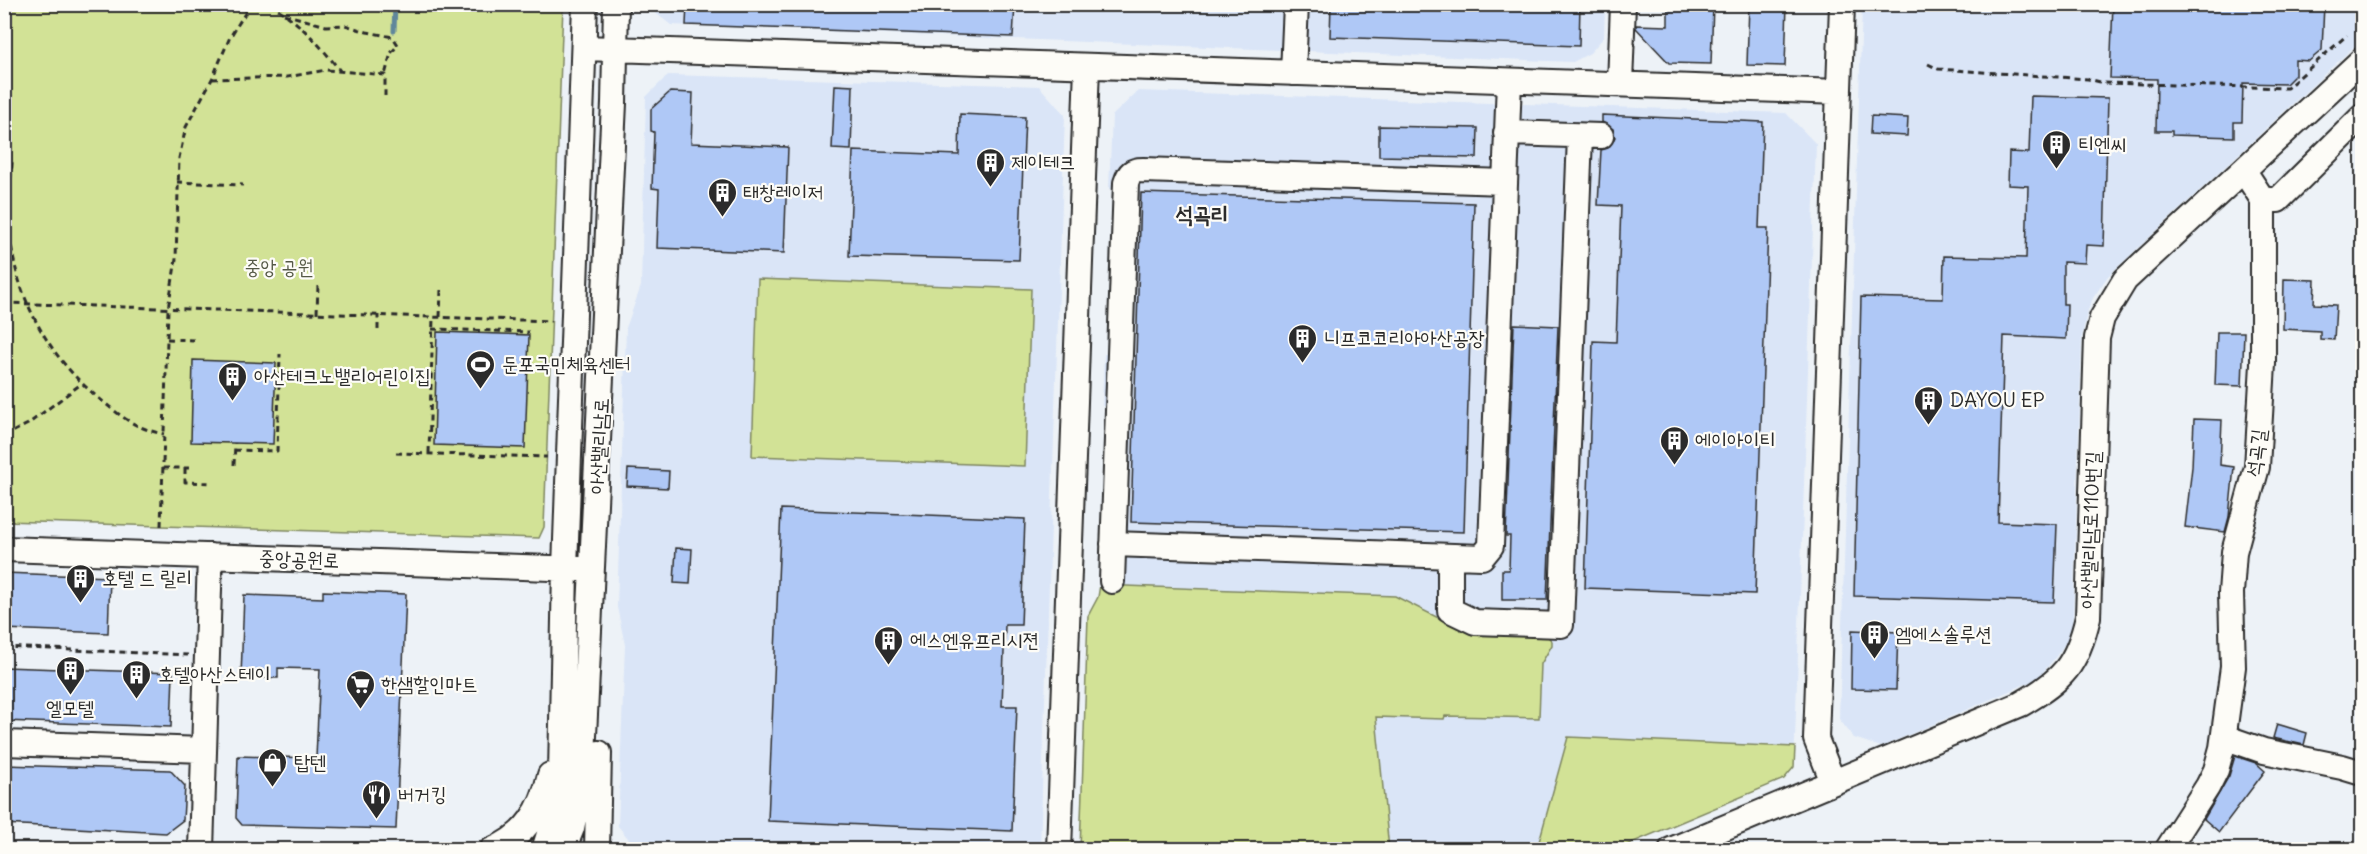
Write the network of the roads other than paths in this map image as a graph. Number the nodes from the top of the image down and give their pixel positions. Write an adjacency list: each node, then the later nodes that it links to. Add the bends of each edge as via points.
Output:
1 (585, 4): 6 (street, 아산밸리남로)
2 (616, 4): 7 (street, 아산밸리남로)
3 (1296, 4): 10 (street)
4 (1623, 4): 12 (street)
5 (1842, 4): 13 (street)
6 (584, 48): 7 (street); 23 (street, 아산밸리남로)
7 (615, 49): 9 (street); 24 (street, 아산밸리남로)
8 (2362, 60): 16 (street, 아산밸리남로110번길)
9 (1087, 66): 10 (street); 38 (street)
10 (1293, 73): 11 (street)
11 (1509, 81): 12 (street); 15 (street)
12 (1620, 84): 13 (street)
13 (1839, 92): 32 (street, via 1816,739)
14 (2362, 117): 18 (street, via 2278,200)
15 (1506, 133): 17 (street); 22 (street, via 1590,136 1562,625 1475,622 1450,610)
16 (2244, 171): 18 (street); 32 (street, 아산밸리남로110번길, via 2125,280 2102,318 2097,338 2088,617 2082,643 2065,674 2021,704)
17 (1505, 182): 19 (street, via 1143,170 1129,174); 22 (street, via 1491,546 1482,557)
18 (2263, 200): 28 (street, 석곡길, via 2260,440 2255,477 2234,552 2233,668)
19 (1113, 544): 22 (street); 25 (street)
20 (4, 549): 21 (street, 중앙공원로)
21 (210, 556): 23 (street, 중앙공원로); 30 (street)
22 (1450, 556)
23 (565, 568): 24 (street, 중앙공원로); 27 (street, 아산밸리남로)
24 (593, 569): 26 (street, 아산밸리남로)
25 (1112, 581)
26 (588, 671): 36 (street, 아산밸리남로, via 582,778 572,828); 37 (street, via 598,703)
27 (562, 714): 34 (street, via 539,810 518,834); 35 (street, 아산밸리남로, via 557,808)
28 (2224, 737): 31 (street, via 2264,751); 40 (street, 석곡길, via 2212,778)
29 (4, 743): 30 (street)
30 (204, 750): 33 (street)
31 (2362, 773)
32 (1833, 782): 39 (street, 아산밸리남로110번길)
33 (201, 849)
34 (492, 849)
35 (544, 849)
36 (563, 849)
37 (597, 849)
38 (1059, 849)
39 (1671, 849)
40 (2167, 849)

